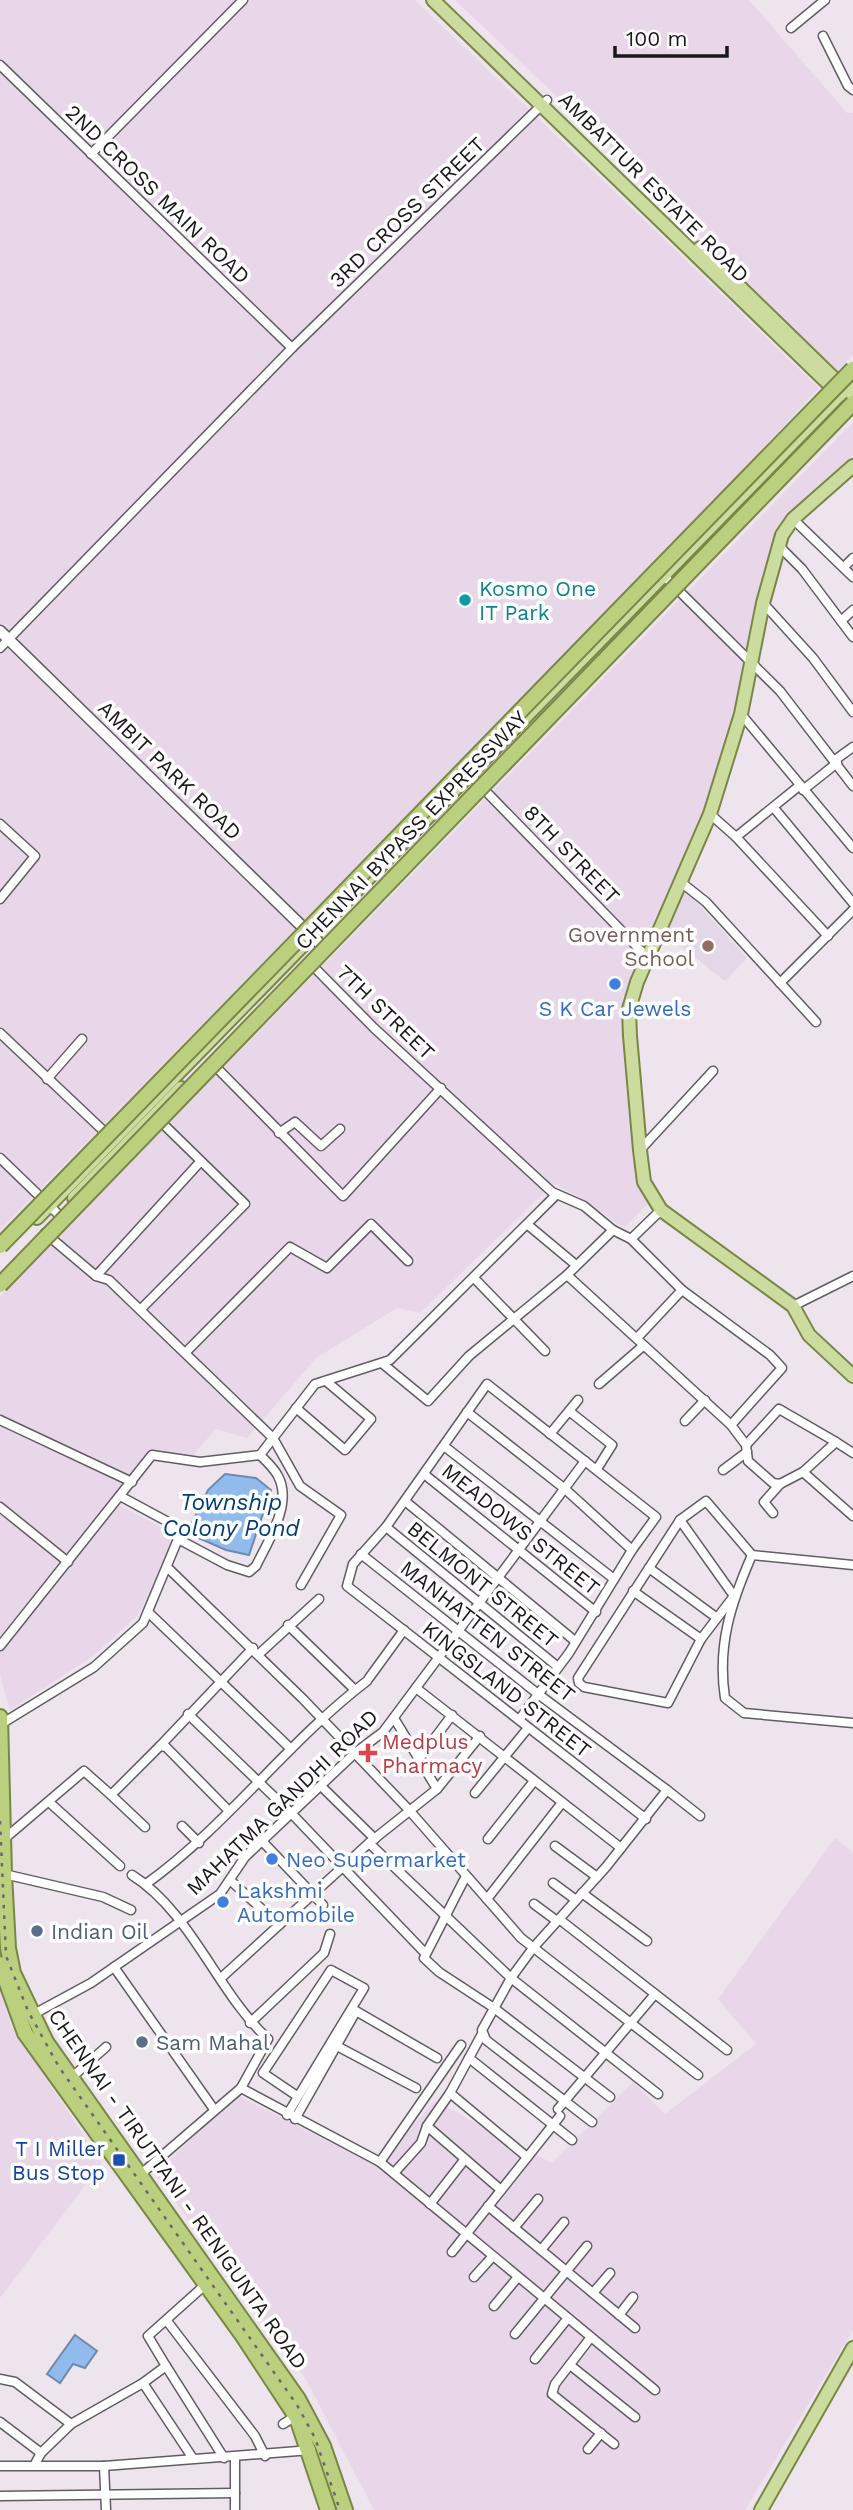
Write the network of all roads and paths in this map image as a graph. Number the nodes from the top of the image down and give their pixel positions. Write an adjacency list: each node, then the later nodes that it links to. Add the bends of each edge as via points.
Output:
1 (243, 0): 10 (street)
2 (433, 0): 9 (main road, AMBATTUR ESTATE ROAD)
3 (443, 0): 9 (main road, AMBATTUR ESTATE ROAD)
4 (825, 0): 5 (street)
5 (791, 28)
6 (823, 36): 8 (street)
7 (0, 65): 10 (street, 2ND CROSS MAIN ROAD)
8 (853, 90)
9 (545, 102): 11 (street, 3RD CROSS STREET); 13 (main road, AMBATTUR ESTATE ROAD)
10 (91, 154): 11 (street, 2ND CROSS MAIN ROAD)
11 (292, 348): 26 (street, 3RD CROSS STREET)
12 (853, 369): 73 (highway, CHENNAI BYPASS EXPRESSWAY, bridge)
13 (849, 397): 20 (main road); 82 (highway, CHENNAI BYPASS EXPRESSWAY, bridge)
14 (853, 466): 15 (main road)
15 (793, 519): 16 (main road); 18 (street)
16 (778, 545): 21 (main road); 23 (street)
17 (853, 558): 18 (street)
18 (844, 567): 19 (street)
19 (853, 577)
20 (669, 581): 28 (street); 33 (main road)
21 (763, 603): 28 (main road); 29 (street, via 813,658)
22 (853, 610): 23 (street)
23 (841, 621): 25 (street)
24 (0, 631): 26 (street, AMBIT PARK ROAD)
25 (853, 637)
26 (8, 639): 27 (street, 3RD CROSS STREET); 46 (street, AMBIT PARK ROAD)
27 (0, 648)
28 (754, 663): 30 (main road); 32 (street)
29 (853, 712)
30 (741, 714): 35 (street); 37 (main road)
31 (853, 747): 32 (street)
32 (836, 761): 34 (street); 35 (street)
33 (474, 778): 46 (main road); 47 (street, 8TH STREET)
34 (853, 786)
35 (801, 788): 36 (street); 40 (street)
36 (774, 808): 39 (street); 43 (street)
37 (710, 814): 39 (street); 41 (main road)
38 (0, 824): 42 (street, via 35,856)
39 (736, 837): 45 (street)
40 (853, 848)
41 (682, 883): 47 (main road); 49 (street)
42 (0, 899)
43 (853, 903)
44 (853, 910): 45 (street)
45 (828, 936): 49 (street)
46 (317, 940): 48 (main road); 60 (main road)
47 (648, 958): 61 (main road, via 629,1009)
48 (307, 960): 53 (main road); 56 (street, 7TH STREET)
49 (780, 983): 50 (street)
50 (816, 1022)
51 (0, 1033): 55 (street)
52 (82, 1039): 55 (street)
53 (209, 1061): 57 (main road); 59 (street)
54 (713, 1070): 61 (street)
55 (47, 1079): 60 (street)
56 (441, 1088): 59 (street, via 343,1196); 64 (street, 7TH STREET)
57 (154, 1115): 63 (street); 67 (main road)
58 (341, 1129): 59 (street, via 321,1146 295,1122)
59 (279, 1133)
60 (113, 1141): 65 (main road)
61 (640, 1150): 66 (main road, via 644,1182)
62 (0, 1158): 65 (street)
63 (200, 1162): 78 (street); 85 (street, via 245,1204)
64 (556, 1195): 68 (street); 70 (street, 7TH STREET, via 584,1206)
65 (49, 1206): 67 (street); 73 (main road)
66 (661, 1210): 72 (street); 84 (main road)
67 (60, 1214): 71 (main road)
68 (528, 1225): 76 (street); 81 (street)
69 (0, 1227): 73 (street)
70 (613, 1230): 72 (street, 7TH STREET); 76 (street)
71 (43, 1231): 78 (street); 80 (main road)
72 (631, 1239): 83 (street, 7TH STREET)
73 (7, 1243): 74 (main road)
74 (0, 1255)
75 (408, 1261): 90 (street, via 371,1224 327,1268 290,1247)
76 (576, 1265): 77 (street)
77 (567, 1275): 86 (street); 87 (street)
78 (96, 1276): 85 (street, via 109,1280)
79 (853, 1276): 84 (street)
80 (0, 1278)
81 (474, 1278): 86 (street); 91 (street)
82 (0, 1285)
83 (682, 1290): 87 (street); 102 (street, 7TH STREET, via 782,1368)
84 (793, 1306): 92 (main road, via 809,1335)
85 (141, 1309): 90 (street)
86 (513, 1317): 89 (street); 91 (street, via 428,1401)
87 (637, 1338): 88 (street)
88 (643, 1346): 94 (street); 96 (street)
89 (545, 1351)
90 (186, 1352): 104 (street)
91 (383, 1364): 93 (street)
92 (853, 1376)
93 (326, 1381): 97 (street, via 315,1384); 97 (street, via 371,1419 345,1450)
94 (599, 1384)
95 (578, 1400): 98 (street)
96 (705, 1400): 101 (street); 102 (street)
97 (296, 1408): 104 (street)
98 (569, 1411): 103 (street); 111 (street, via 612,1445)
99 (467, 1412): 103 (street, via 487,1384); 106 (street); 117 (street)
100 (0, 1420): 115 (street)
101 (685, 1421)
102 (731, 1425): 107 (street)
103 (550, 1434): 110 (street)
104 (273, 1438): 109 (street); 137 (street, via 300,1486 341,1515)
105 (836, 1442): 107 (street, via 779,1409); 108 (street); 113 (street)
106 (444, 1446): 114 (street); 124 (street)
107 (746, 1449): 112 (street); 116 (street, via 748,1461)
108 (853, 1453)
109 (260, 1455): 115 (street, via 200,1462 152,1455); 126 (street, via 278,1474 282,1506 256,1566 249,1572 227,1565)
110 (585, 1461): 111 (street); 117 (street, MAHATMA GANDHI ROAD)
111 (597, 1469): 127 (street, via 656,1517)
112 (723, 1470)
113 (803, 1472): 116 (street); 122 (street)
114 (424, 1474): 119 (street); 128 (street, MEADOWS STREET)
115 (132, 1482): 118 (street)
116 (780, 1484): 121 (street, via 764,1504)
117 (565, 1489): 124 (street, MAHATMA GANDHI ROAD); 127 (street)
118 (120, 1496): 126 (street, via 170,1523); 131 (street)
119 (405, 1501): 125 (street); 135 (street)
120 (0, 1507): 131 (street)
121 (773, 1513)
122 (853, 1516)
123 (680, 1520): 130 (street, via 706,1501); 134 (street); 139 (street)
124 (542, 1521): 128 (street, MAHATMA GANDHI ROAD); 136 (street)
125 (386, 1527): 129 (street); 141 (street, BELMONT STREET)
126 (178, 1539): 133 (street)
127 (632, 1550): 136 (street)
128 (519, 1552): 135 (street, MAHATMA GANDHI ROAD); 143 (street, MEADOWS STREET)
129 (361, 1554): 146 (street, KINGSLAND STREET, via 347,1586); 147 (street, MANHATTEN STREET)
130 (752, 1555): 132 (street); 139 (street)
131 (68, 1562): 150 (street)
132 (853, 1565)
133 (168, 1568): 142 (street); 151 (street)
134 (649, 1568): 138 (street); 144 (street)
135 (497, 1578): 141 (street, MAHATMA GANDHI ROAD); 149 (street)
136 (614, 1579): 143 (street)
137 (301, 1585)
138 (634, 1591): 148 (street); 148 (street, via 579,1678 584,1687 668,1703)
139 (734, 1596): 144 (street); 164 (street, via 724,1629 721,1672 725,1698 744,1713)
140 (319, 1599): 145 (street)
141 (480, 1603): 147 (street, MAHATMA GANDHI ROAD); 153 (street, BELMONT STREET)
142 (148, 1612): 154 (street); 162 (street, via 143,1623 94,1667)
143 (596, 1612): 149 (street)
144 (717, 1618): 148 (street)
145 (288, 1625): 151 (street); 156 (street)
146 (404, 1630): 152 (street, KINGSLAND STREET); 156 (street, via 368,1680)
147 (459, 1631): 152 (street, MAHATMA GANDHI ROAD); 157 (street, MANHATTEN STREET)
148 (701, 1639)
149 (575, 1642): 153 (street)
150 (0, 1646)
151 (256, 1651): 154 (street); 161 (street)
152 (440, 1657): 155 (street, MAHATMA GANDHI ROAD); 163 (street, KINGSLAND STREET)
153 (558, 1667): 157 (street)
154 (218, 1683): 158 (street); 168 (street)
155 (416, 1688): 159 (street); 160 (street, MAHATMA GANDHI ROAD)
156 (355, 1690): 161 (street)
157 (538, 1694): 163 (street); 176 (street, MANHATTEN STREET)
158 (188, 1714): 167 (street); 172 (street)
159 (452, 1716): 166 (street); 171 (street)
160 (394, 1718): 169 (street, MAHATMA GANDHI ROAD); 171 (street)
161 (322, 1719): 168 (street); 169 (street)
162 (1, 1720): 189 (highway, CHENNAI - TIRUTTANI - RENIGUNTA ROAD)
163 (519, 1720): 165 (street, KINGSLAND STREET)
164 (853, 1723)
165 (528, 1728): 170 (street); 185 (street, KINGSLAND STREET)
166 (480, 1736): 170 (street); 175 (street)
167 (160, 1746): 178 (street); 182 (street)
168 (290, 1749): 172 (street)
169 (355, 1753): 174 (street, MAHATMA GANDHI ROAD); 181 (street)
170 (505, 1756): 173 (street); 177 (street)
171 (419, 1759): 175 (street)
172 (258, 1781): 182 (street); 183 (street)
173 (534, 1781): 180 (street); 188 (street)
174 (321, 1786): 183 (street, MAHATMA GANDHI ROAD); 191 (street)
175 (438, 1789): 181 (street)
176 (667, 1790): 184 (street, MANHATTEN STREET); 185 (street)
177 (475, 1793)
178 (111, 1795): 179 (street, via 84,1771); 187 (street)
179 (49, 1802): 189 (street); 195 (street)
180 (561, 1804): 194 (street); 206 (street)
181 (409, 1810): 191 (street); 199 (street)
182 (229, 1811): 192 (street)
183 (292, 1814): 190 (street, MAHATMA GANDHI ROAD); 196 (street)
184 (700, 1816)
185 (646, 1819): 194 (street)
186 (182, 1826): 192 (street)
187 (145, 1827)
188 (488, 1839)
189 (3, 1840): 197 (highway, CHENNAI - TIRUTTANI - RENIGUNTA ROAD)
190 (262, 1841): 201 (street, MAHATMA GANDHI ROAD); 204 (street)
191 (372, 1841): 196 (street); 210 (street)
192 (199, 1843): 203 (street)
193 (555, 1846): 200 (street)
194 (621, 1848): 200 (street)
195 (120, 1866)
196 (343, 1867): 204 (street); 217 (street)
197 (4, 1874): 209 (street, via 103,1897); 226 (highway, CHENNAI - TIRUTTANI - RENIGUNTA ROAD, via 9,1955)
198 (132, 1874): 203 (street)
199 (467, 1876): 206 (street); 210 (street)
200 (597, 1877): 205 (street)
201 (230, 1880): 212 (street, MAHATMA GANDHI ROAD, via 220,1894); 213 (street)
202 (553, 1883): 205 (street)
203 (146, 1884): 212 (street)
204 (314, 1894): 208 (street); 213 (street)
205 (579, 1897): 211 (street); 215 (street)
206 (487, 1899): 216 (street)
207 (534, 1903): 211 (street)
208 (323, 1905)
209 (131, 1910)
210 (447, 1918): 217 (street); 221 (street)
211 (558, 1920): 216 (street); 223 (street)
212 (180, 1923): 219 (street, MAHATMA GANDHI ROAD); 220 (street)
213 (279, 1926): 220 (street)
214 (330, 1934): 228 (street, via 324,1953)
215 (647, 1941)
216 (533, 1948): 221 (street); 227 (street)
217 (425, 1953): 224 (street, via 424,1958 439,1972)
218 (0, 1964): 273 (highway, CHENNAI - TIRUTTANI - RENIGUNTA ROAD, via 25,2033)
219 (114, 1967): 226 (street, MAHATMA GANDHI ROAD); 247 (street)
220 (221, 1978): 228 (street)
221 (511, 1978): 224 (street); 234 (street)
222 (373, 1983): 225 (street)
223 (655, 1994): 227 (street); 233 (street)
224 (494, 2008): 229 (street); 237 (street)
225 (356, 2011): 230 (street); 235 (street)
226 (32, 2015): 239 (highway, CHENNAI - TIRUTTANI - RENIGUNTA ROAD)
227 (630, 2022): 234 (street); 238 (street)
228 (250, 2023): 240 (street, via 268,2039)
229 (482, 2034): 236 (street); 246 (street)
230 (335, 2045): 241 (street); 248 (street)
231 (461, 2045): 255 (street)
232 (106, 2047): 239 (street)
233 (727, 2050)
234 (604, 2052): 237 (street); 243 (street)
235 (437, 2058)
236 (469, 2058): 242 (street); 250 (street)
237 (584, 2076): 245 (street); 246 (street)
238 (698, 2076)
239 (71, 2078): 257 (highway, CHENNAI - TIRUTTANI - RENIGUNTA ROAD)
240 (240, 2088): 247 (street); 248 (street)
241 (416, 2088)
242 (450, 2093): 251 (street); 253 (street)
243 (657, 2094)
244 (297, 2096): 244 (street, via 263,2073 331,1970 364,1988); 248 (street)
245 (610, 2097)
246 (564, 2101): 249 (street); 250 (street)
247 (213, 2108): 257 (street)
248 (291, 2117): 255 (street)
249 (592, 2122)
250 (553, 2125): 252 (street); 253 (street)
251 (428, 2126): 254 (street); 256 (street, via 421,2143)
252 (572, 2140)
253 (527, 2157): 258 (street)
254 (466, 2159): 258 (street); 260 (street)
255 (380, 2162): 256 (street)
256 (394, 2173): 260 (street)
257 (141, 2174): 298 (highway, CHENNAI - TIRUTTANI - RENIGUNTA ROAD, via 270,2356)
258 (501, 2190): 261 (street)
259 (538, 2199): 263 (street)
260 (430, 2204): 264 (street)
261 (488, 2206): 263 (street); 264 (street)
262 (564, 2222): 266 (street)
263 (514, 2228): 266 (street)
264 (467, 2234): 267 (street); 268 (street)
265 (587, 2246): 269 (street)
266 (541, 2250): 269 (street)
267 (452, 2252)
268 (493, 2256): 271 (street); 272 (street)
269 (566, 2271): 274 (street); 276 (street)
270 (610, 2273): 274 (street)
271 (474, 2277)
272 (518, 2277): 276 (street); 277 (street)
273 (205, 2285): 280 (street); 291 (highway, CHENNAI - TIRUTTANI - RENIGUNTA ROAD)
274 (593, 2293): 278 (street)
275 (633, 2297): 278 (street)
276 (543, 2298): 279 (street); 282 (street)
277 (494, 2306)
278 (619, 2315): 281 (street)
279 (568, 2318): 283 (street); 285 (street)
280 (167, 2321): 287 (street, via 148,2339); 301 (street, via 256,2436)
281 (635, 2328)
282 (515, 2334)
283 (591, 2337): 286 (street); 290 (street)
284 (853, 2348): 315 (main road)
285 (535, 2359)
286 (570, 2365): 292 (street); 296 (street, via 552,2394)
287 (166, 2366): 289 (street); 303 (street)
288 (0, 2379): 294 (street, via 15,2382)
289 (143, 2383): 294 (street); 302 (street)
290 (655, 2390)
291 (296, 2416): 295 (street); 298 (highway, CHENNAI - TIRUTTANI - RENIGUNTA ROAD)
292 (635, 2417)
293 (0, 2422): 300 (street)
294 (71, 2424): 300 (street)
295 (283, 2424)
296 (601, 2433): 297 (street); 299 (street)
297 (614, 2444)
298 (316, 2448): 301 (street); 313 (highway, CHENNAI - TIRUTTANI - RENIGUNTA ROAD); 314 (highway, CHENNAI - TIRUTTANI - RENIGUNTA ROAD)
299 (588, 2449)
300 (41, 2453): 305 (street)
301 (265, 2456): 304 (street)
302 (192, 2457): 303 (street); 307 (street)
303 (223, 2458): 304 (street)
304 (235, 2458): 309 (street)
305 (35, 2464): 306 (street); 307 (street)
306 (0, 2466)
307 (104, 2466): 308 (street)
308 (106, 2493): 309 (street); 310 (street); 311 (street)
309 (235, 2493): 312 (street)
310 (0, 2496)
311 (106, 2510)
312 (234, 2510)
313 (328, 2510)
314 (345, 2510)
315 (761, 2510)

